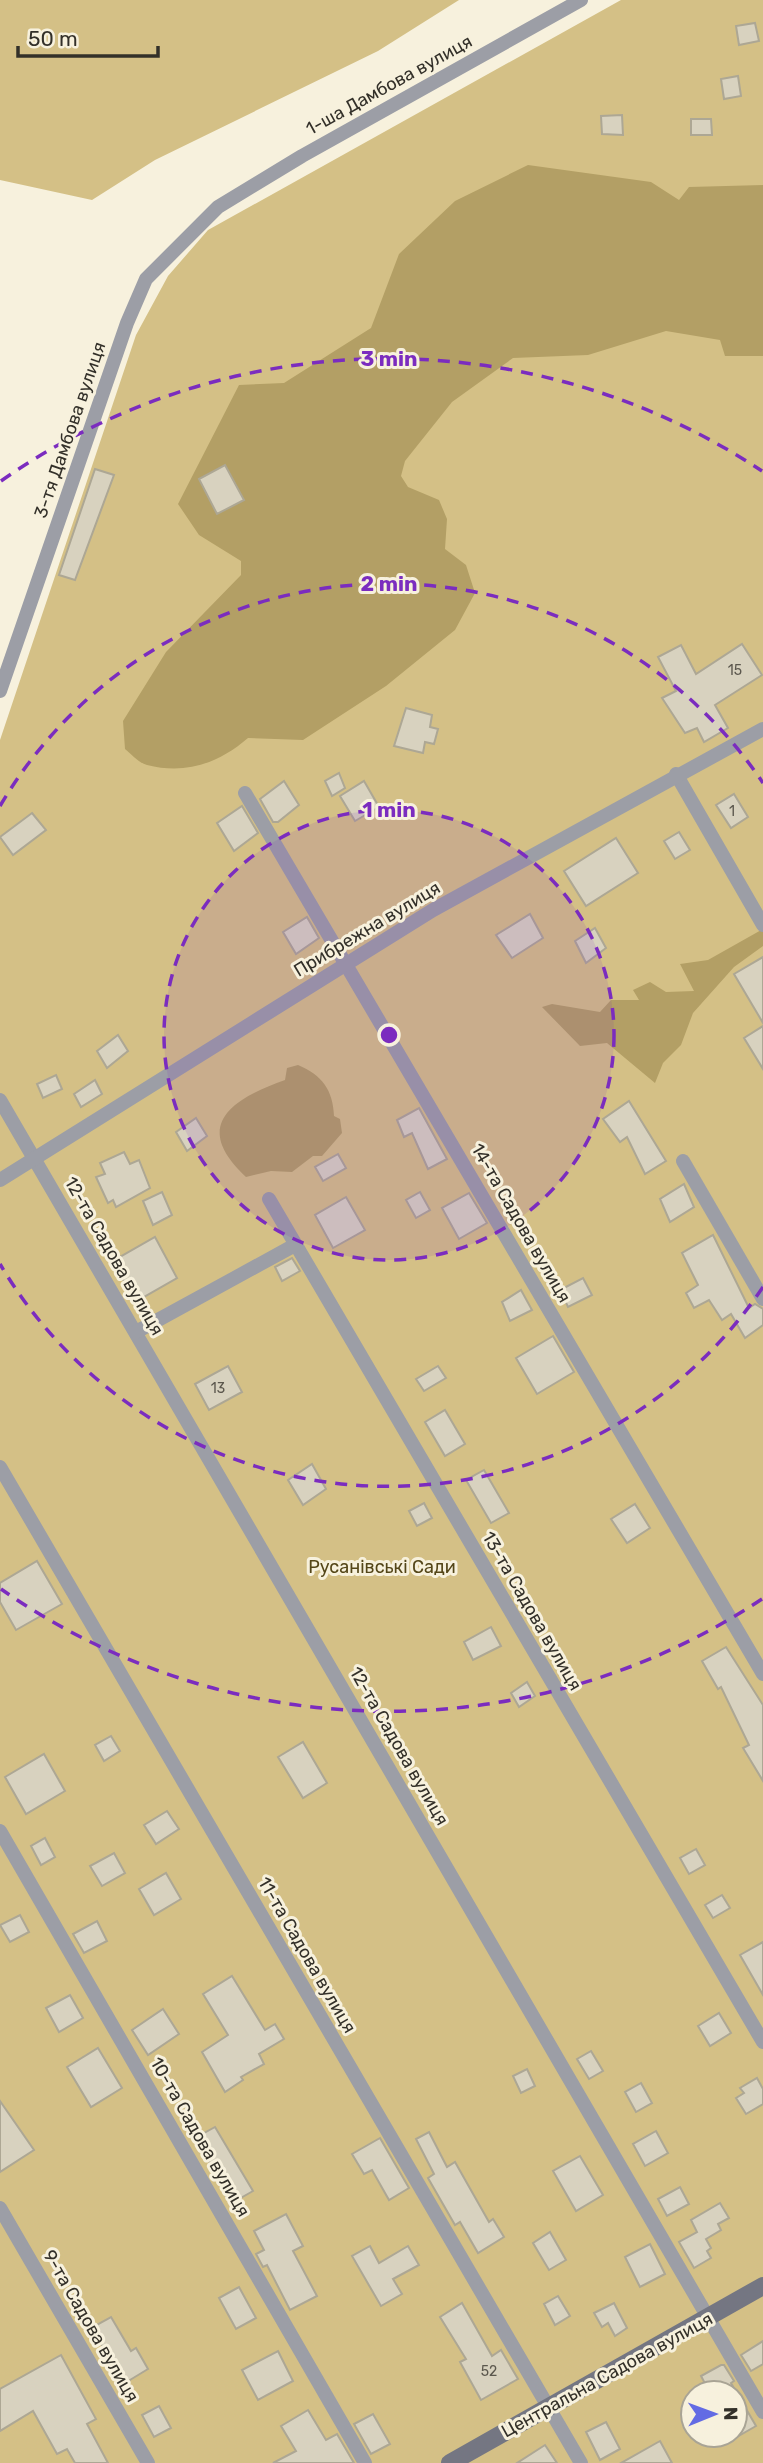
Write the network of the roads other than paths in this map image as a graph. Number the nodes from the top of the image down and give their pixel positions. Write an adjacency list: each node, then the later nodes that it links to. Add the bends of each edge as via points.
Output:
1 (581, 0): 2 (street, 1-ша Дамбова вулиця)
2 (218, 207): 3 (street, 3-тя Дамбова вулиця, via 146,279)
3 (0, 691)
4 (763, 729): 5 (street, Прибрежна вулиця)
5 (676, 774): 7 (street); 8 (street, Прибрежна вулиця)
6 (245, 793): 8 (street, 14-та Садова вулиця)
7 (763, 925)
8 (346, 963): 10 (street, Прибрежна вулиця); 18 (street, 14-та Садова вулиця)
9 (0, 1100): 10 (street, 12-та Садова вулиця)
10 (35, 1160): 12 (street, Прибрежна вулиця); 16 (street, 12-та Садова вулиця)
11 (683, 1161): 15 (street)
12 (0, 1180)
13 (268, 1199): 14 (street, 13-та Садова вулиця)
14 (295, 1245): 16 (street); 20 (street, 13-та Садова вулиця)
15 (763, 1299)
16 (136, 1332): 23 (street, 12-та Садова вулиця)
17 (0, 1467): 24 (street, 11-та Садова вулиця)
18 (763, 1674)
19 (0, 1831): 27 (street, 10-та Садова вулиця)
20 (763, 2042)
21 (0, 2208): 26 (street, 9-та Садова вулиця)
22 (763, 2286): 23 (main road, Центральна Садова вулиця)
23 (708, 2318): 24 (main road, Центральна Садова вулиця); 25 (street, 12-та Садова вулиця)
24 (548, 2407): 28 (main road, Центральна Садова вулиця); 29 (street, 11-та Садова вулиця)
25 (763, 2412)
26 (148, 2463)
27 (365, 2463)
28 (450, 2463)
29 (580, 2463)

